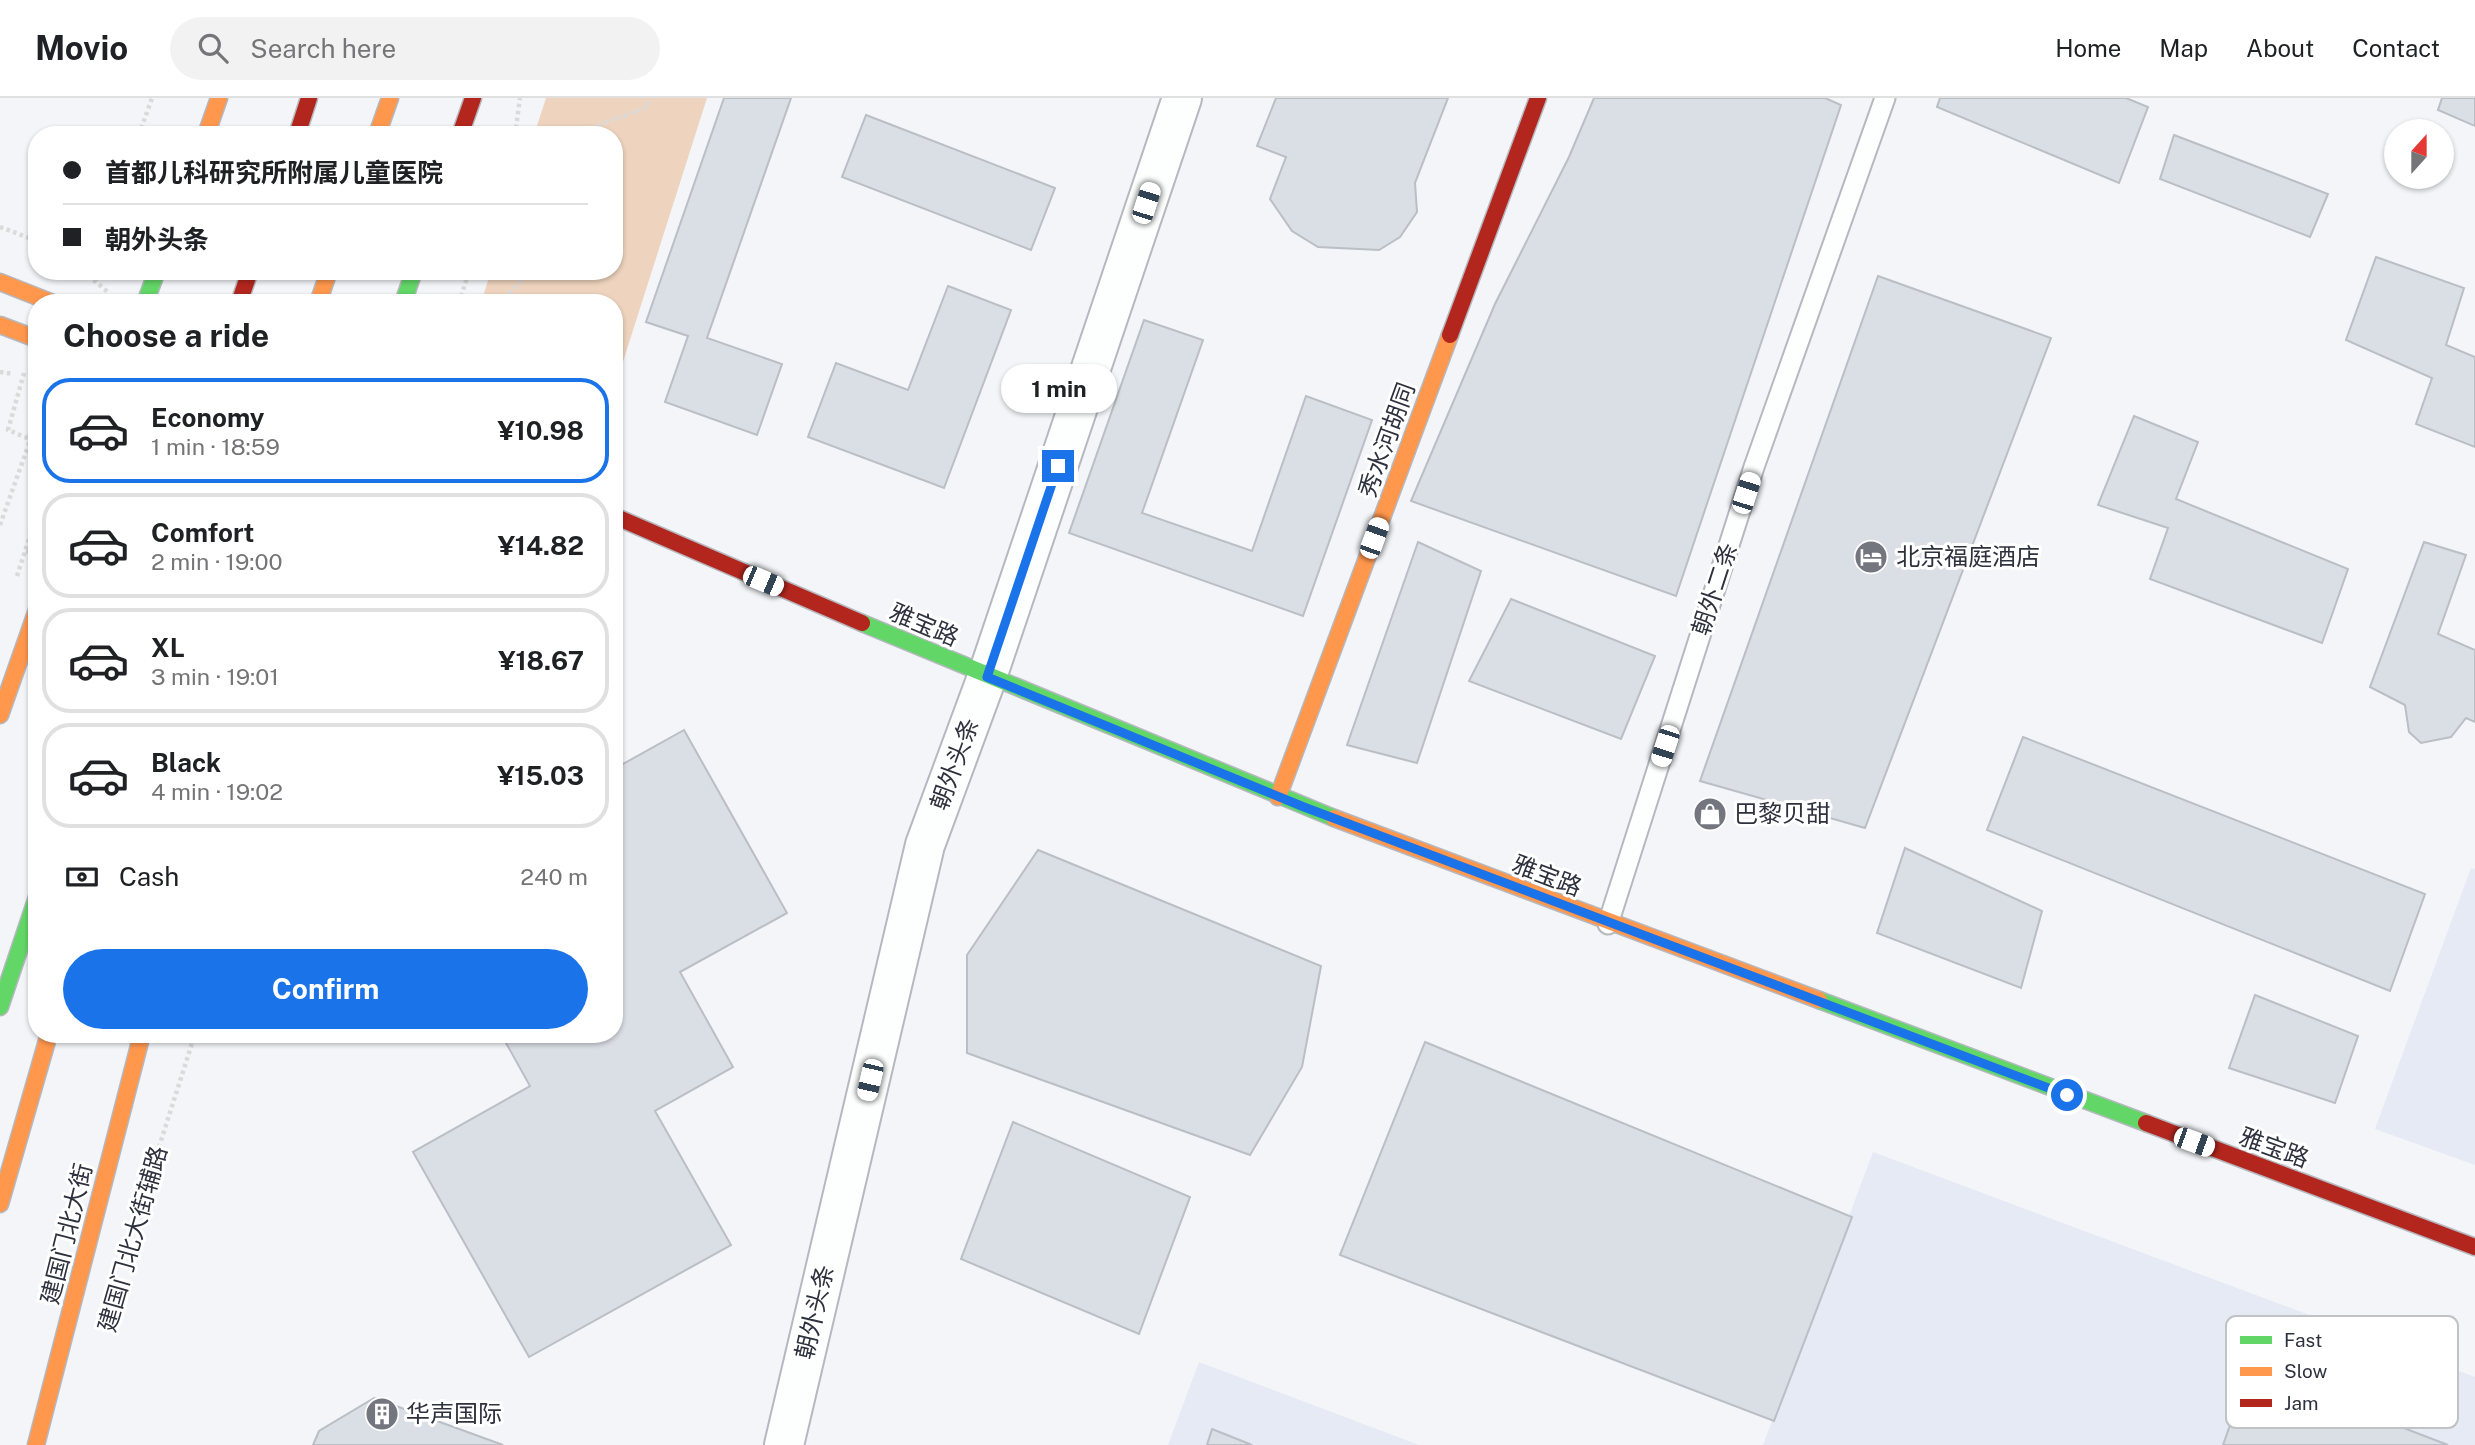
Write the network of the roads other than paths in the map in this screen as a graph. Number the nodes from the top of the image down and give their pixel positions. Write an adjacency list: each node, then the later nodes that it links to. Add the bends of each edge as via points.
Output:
1 (219, 98): 8 (main road)
2 (309, 98): 9 (main road)
3 (390, 98): 10 (main road)
4 (473, 98): 11 (main road)
5 (1182, 98): 18 (street, 朝外头条)
6 (1538, 98): 20 (main road, 秀水河胡同)
7 (1885, 98): 21 (lane, 朝外二条, via 1754,467)
8 (209, 126)
9 (300, 126)
10 (380, 126)
11 (463, 126)
12 (0, 282): 13 (main road)
13 (30, 294)
14 (0, 325): 15 (main road)
15 (28, 335)
16 (623, 520): 18 (main road, 雅宝路)
17 (28, 636): 19 (main road)
18 (987, 677): 20 (main road, 雅宝路); 29 (street, 朝外头条, via 925,845)
19 (0, 715)
20 (1279, 797): 21 (main road, 雅宝路)
21 (1608, 923): 27 (main road, 雅宝路)
22 (28, 924): 23 (main road)
23 (0, 1007)
24 (46, 1043): 26 (main road)
25 (140, 1043): 28 (main road, 建国门北大街)
26 (0, 1204)
27 (2475, 1247)
28 (36, 1445)
29 (784, 1445)

